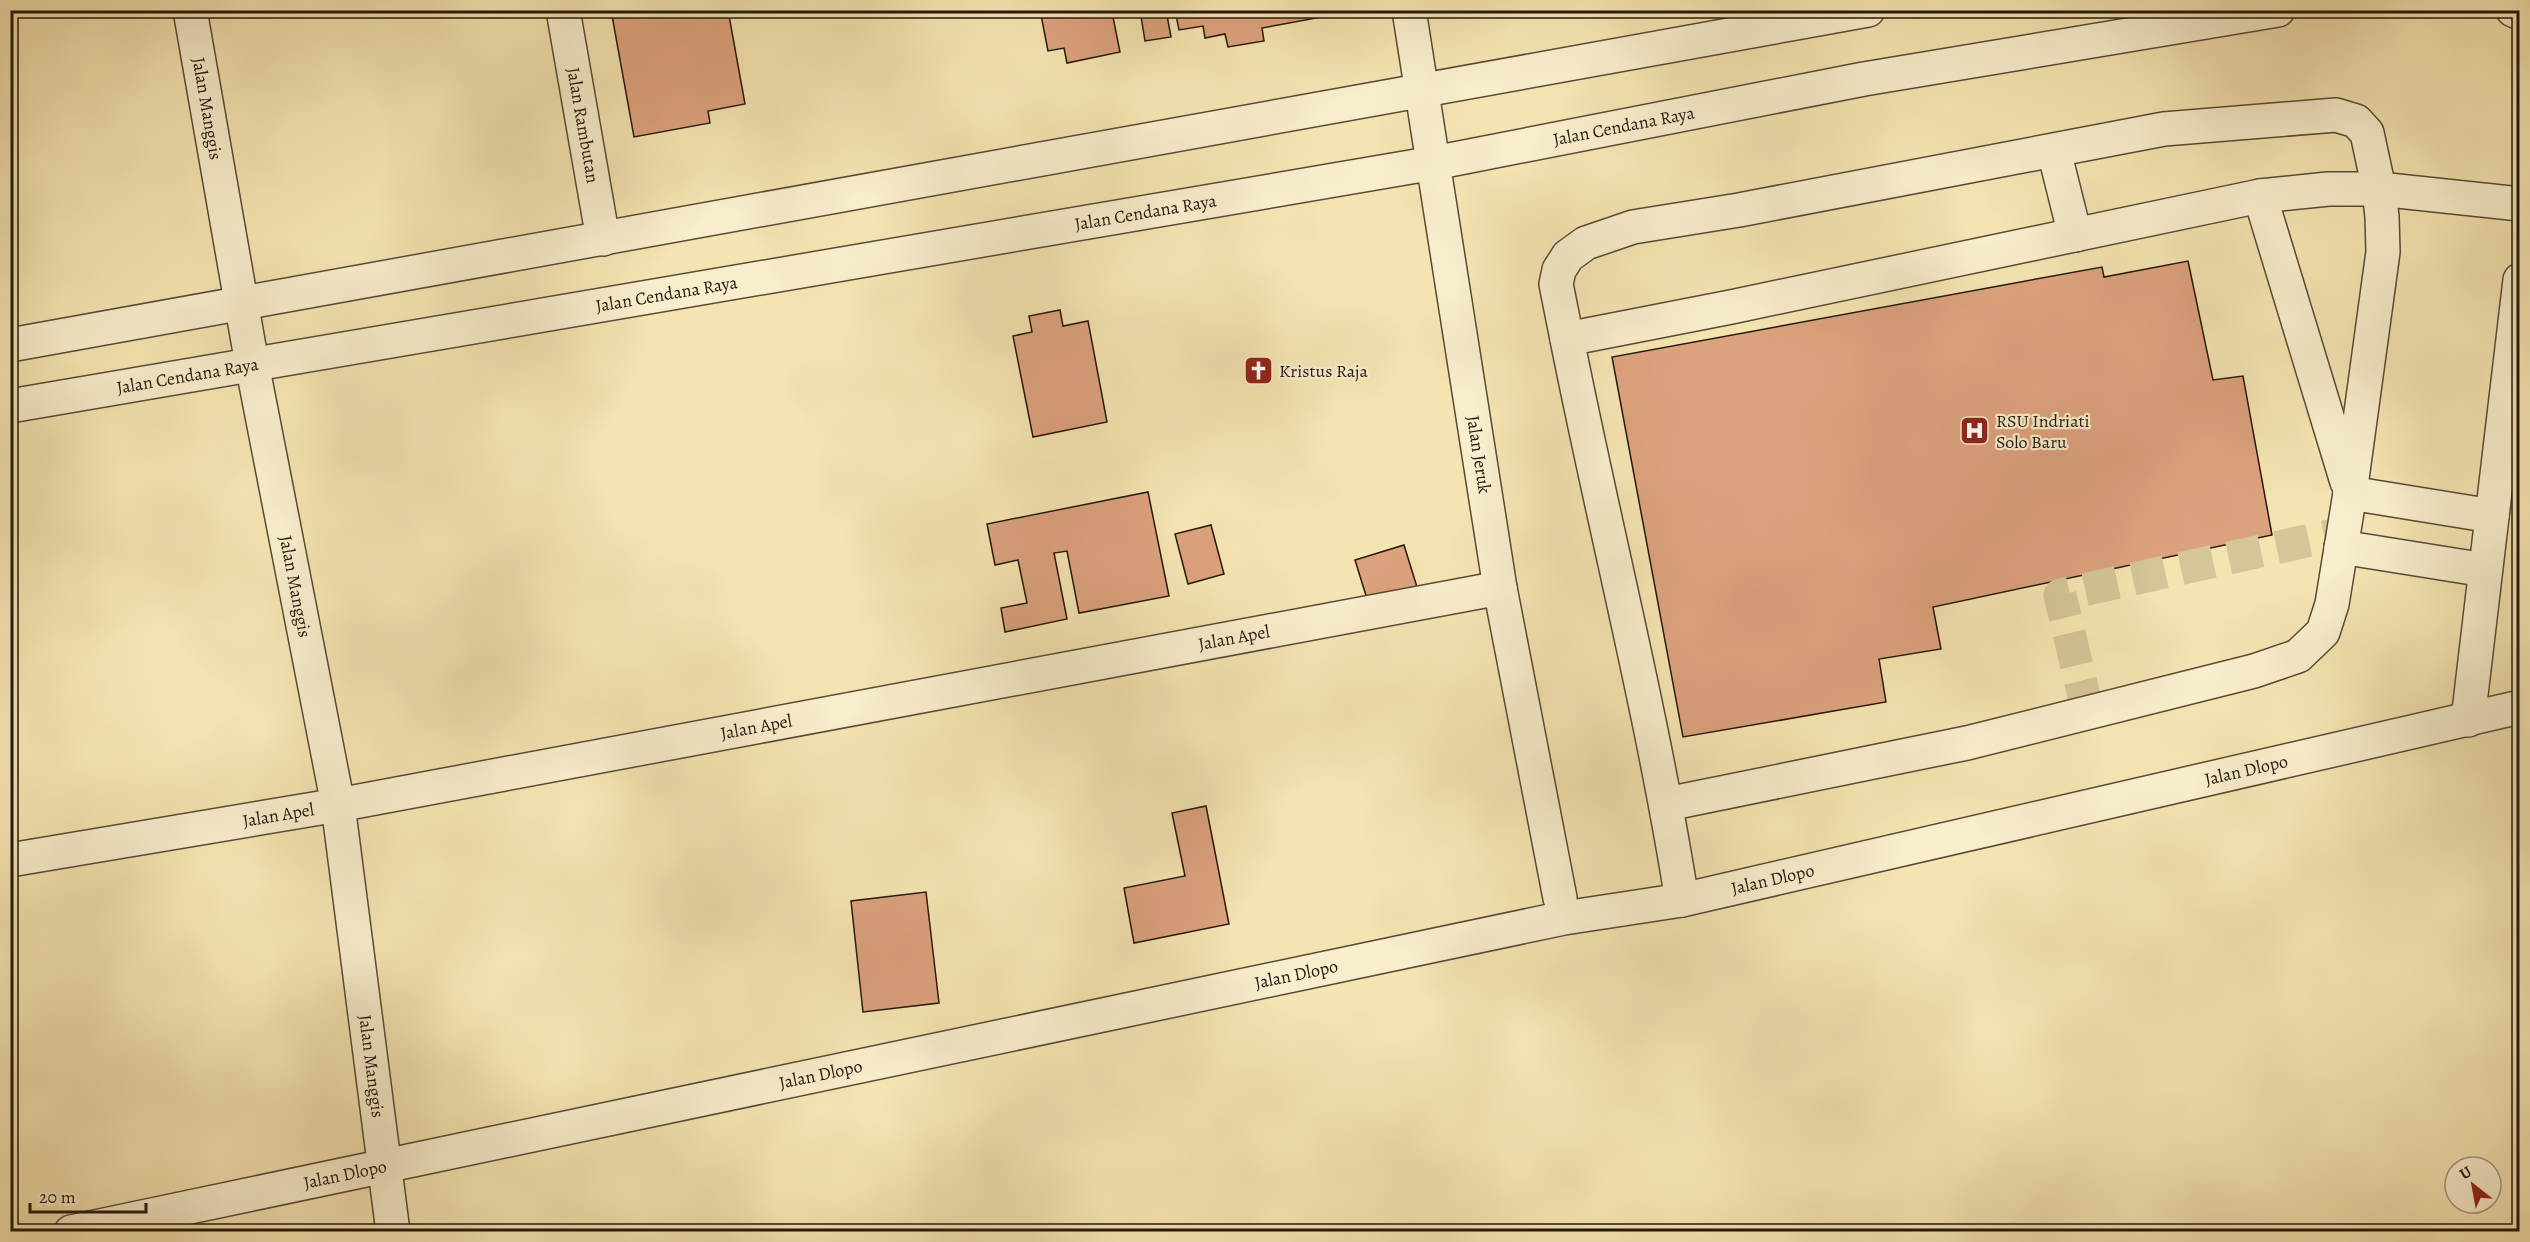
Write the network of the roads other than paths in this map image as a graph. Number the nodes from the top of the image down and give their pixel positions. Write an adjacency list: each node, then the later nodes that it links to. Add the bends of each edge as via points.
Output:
1 (190, 10): 17 (street, Jalan Manggis)
2 (563, 10): 15 (street, Jalan Rambutan)
3 (1409, 10): 8 (street, Jalan Jeruk)
4 (1868, 10): 8 (street)
5 (2278, 10): 10 (street, Jalan Cendana Raya, via 1864,79)
6 (2513, 10): 7 (street)
7 (2519, 12)
8 (1422, 91): 10 (street, Jalan Jeruk); 15 (street)
9 (2054, 151): 11 (street, via 2164,129 2336,115 2356,122 2367,134); 14 (street); 18 (street, via 1633,227 1586,243 1568,255 1556,284)
10 (1434, 163): 20 (street, Jalan Cendana Raya); 27 (street, Jalan Jeruk)
11 (2379, 189): 12 (street); 13 (street); 23 (street, via 2383,252)
12 (2260, 196): 14 (street); 23 (street)
13 (2520, 204)
14 (2074, 235): 18 (street)
15 (603, 239): 17 (street)
16 (2520, 280): 22 (street)
17 (241, 304): 19 (street); 20 (street, Jalan Manggis)
18 (1567, 339): 30 (street)
19 (10, 345)
20 (252, 364): 21 (street, Jalan Cendana Raya); 31 (street, Jalan Manggis)
21 (10, 406)
22 (2512, 411): 24 (street)
23 (2350, 493): 24 (street); 25 (street)
24 (2492, 516): 26 (street)
25 (2341, 547): 26 (street); 30 (street, via 2332,604 2323,632 2298,656 2254,671 1966,743)
26 (2485, 570): 29 (street)
27 (1500, 588): 31 (street, Jalan Apel); 33 (street, Jalan Jeruk)
28 (2520, 707): 29 (street, Jalan Dlopo)
29 (2468, 720): 34 (street, Jalan Dlopo)
30 (1667, 804): 34 (street)
31 (338, 805): 32 (street, Jalan Apel); 35 (street, Jalan Manggis)
32 (10, 860)
33 (1560, 898)
34 (1682, 900): 35 (street, Jalan Dlopo, via 1564,918)
35 (384, 1166): 36 (street, Jalan Dlopo); 37 (street, Jalan Manggis)
36 (71, 1232)
37 (393, 1232)

